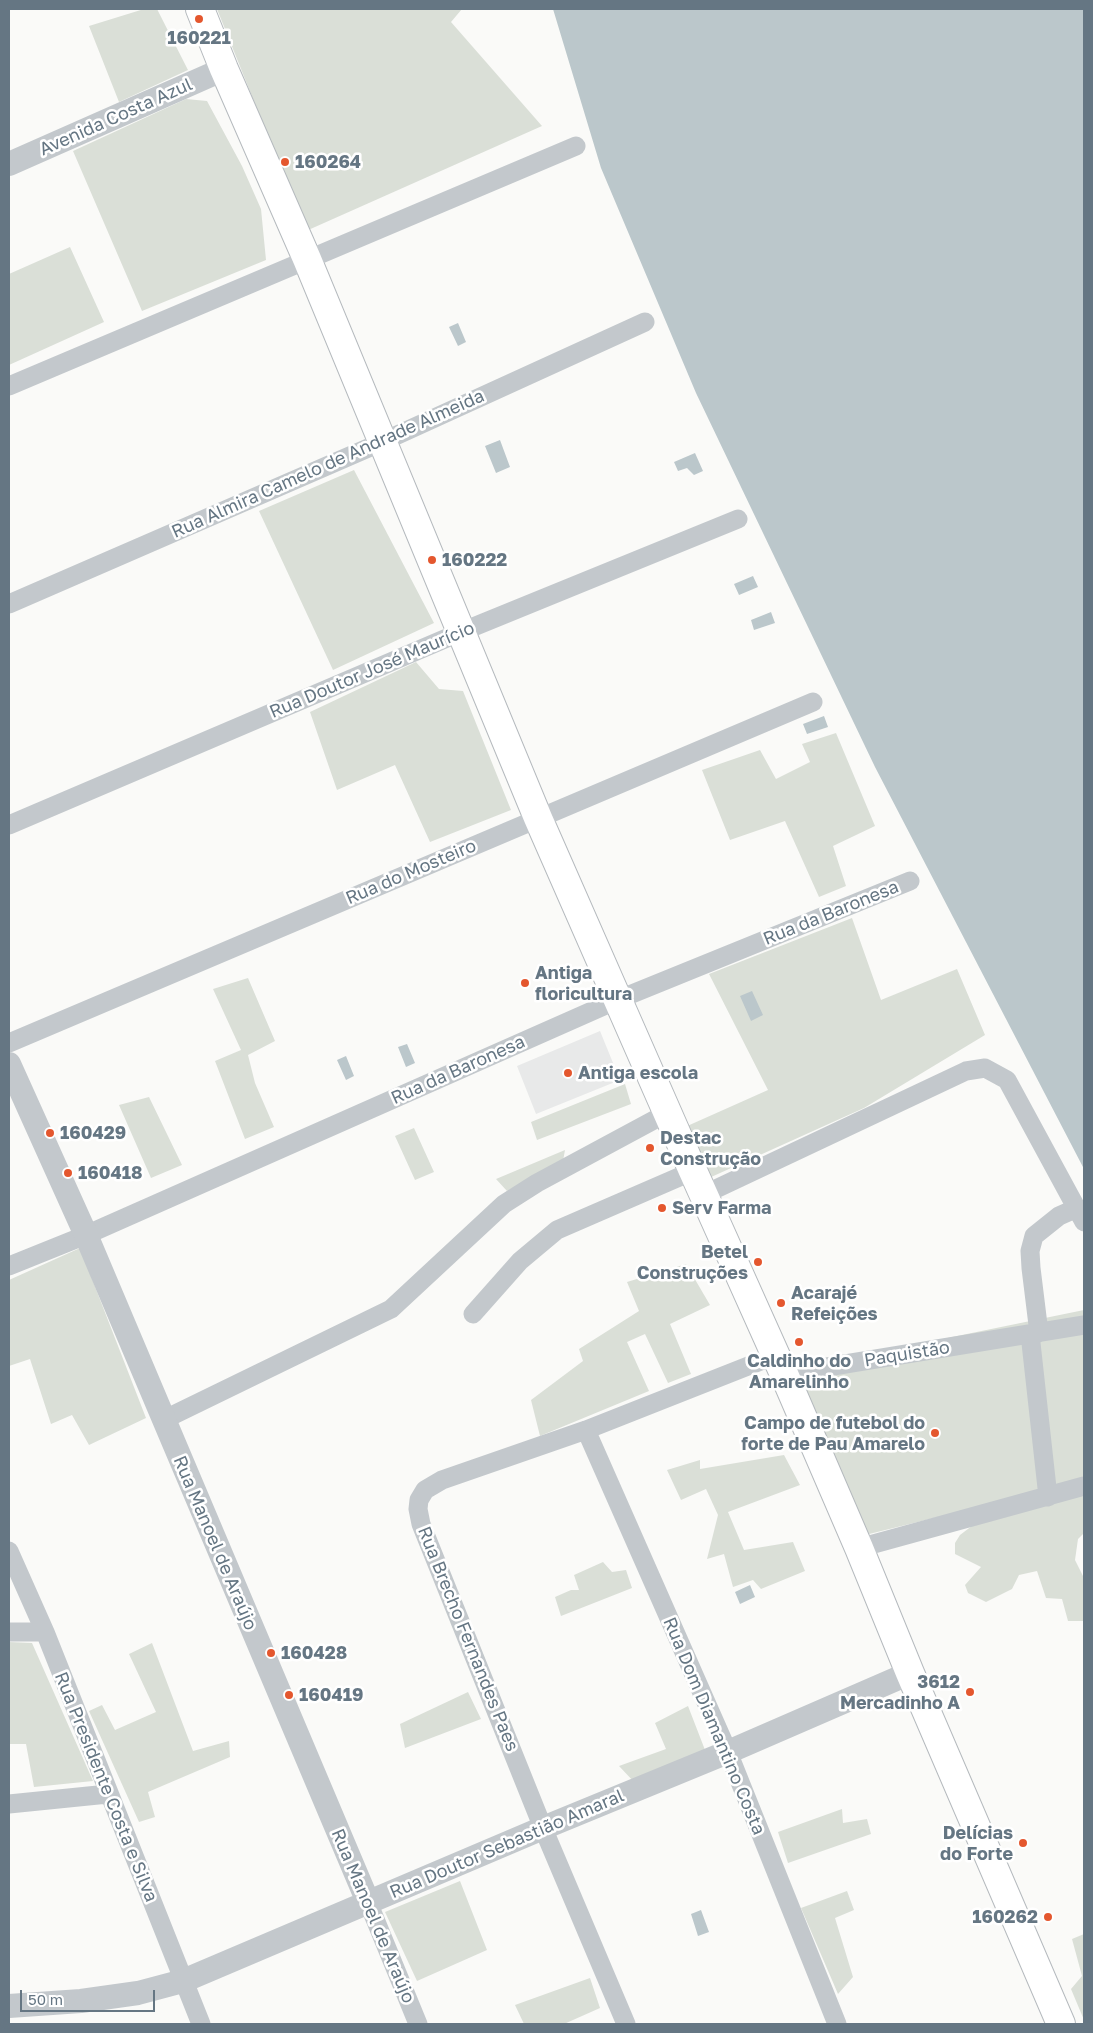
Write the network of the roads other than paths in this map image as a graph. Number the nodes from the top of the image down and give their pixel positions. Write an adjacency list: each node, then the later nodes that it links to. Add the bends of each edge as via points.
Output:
1 (200, 9): 2 (main road)
2 (224, 69): 4 (street, Avenida Costa Azul); 5 (main road)
3 (576, 146): 5 (street)
4 (9, 164)
5 (307, 259): 7 (street); 8 (main road)
6 (645, 322): 8 (street, Rua Almira Camelo de Andrade Almeida)
7 (9, 386)
8 (382, 442): 10 (street, Rua Almira Camelo de Andrade Almeida); 11 (main road)
9 (738, 518): 11 (street, Rua Doutor José Maurício)
10 (9, 604)
11 (460, 632): 13 (main road); 14 (street, Rua Doutor José Maurício)
12 (813, 702): 13 (street, Rua do Mosteiro)
13 (538, 818): 16 (main road); 17 (street, Rua do Mosteiro)
14 (9, 825)
15 (910, 881): 16 (street, Rua da Baronesa)
16 (617, 1000): 19 (main road); 22 (street, Rua da Baronesa)
17 (9, 1043)
18 (9, 1064): 22 (street, Rua Manoel de Araújo)
19 (667, 1113): 20 (main road); 28 (street, via 504,1204 391,1309)
20 (698, 1183): 21 (street, via 966,1071 985,1068 1007,1080); 24 (street, via 556,1230 520,1261); 27 (main road)
21 (1080, 1215): 26 (street, via 1059,1216 1034,1236 1030,1251)
22 (86, 1235): 23 (street, Rua da Baronesa); 28 (street, Rua Manoel de Araújo)
23 (9, 1266)
24 (473, 1314)
25 (1084, 1325): 26 (street, Paquistão)
26 (1034, 1333): 27 (street, Paquistão); 31 (street)
27 (780, 1364): 29 (street, Rua Brecho Fernandes Paes); 32 (main road)
28 (163, 1420): 41 (street, Rua Manoel de Araújo)
29 (586, 1430): 37 (street, Rua Dom Diamantino Costa); 40 (street, Rua Brecho Fernandes Paes, via 442,1480 426,1490 419,1500 418,1509 421,1524)
30 (1084, 1486): 31 (street)
31 (1048, 1496): 32 (street)
32 (859, 1548): 36 (main road)
33 (9, 1551): 35 (street, Rua Presidente Costa e Silva)
34 (9, 1632): 35 (street)
35 (45, 1632): 38 (street, Rua Presidente Costa e Silva)
36 (910, 1673): 37 (street, Rua Doutor Sebastião Amaral); 48 (main road)
37 (728, 1752): 40 (street, Rua Doutor Sebastião Amaral); 47 (street, Rua Dom Diamantino Costa)
38 (108, 1794): 39 (street); 42 (street, Rua Presidente Costa e Silva)
39 (9, 1804)
40 (543, 1828): 41 (street, Rua Doutor Sebastião Amaral); 46 (street, Rua Brecho Fernandes Paes)
41 (368, 1902): 42 (street, Rua Doutor Sebastião Amaral); 45 (street, Rua Manoel de Araújo)
42 (183, 1981): 43 (street, Rua Doutor Sebastião Amaral, via 138,1993); 44 (street, Rua Presidente Costa e Silva)
43 (9, 2006)
44 (201, 2024)
45 (418, 2024)
46 (626, 2024)
47 (837, 2024)
48 (1061, 2024)

